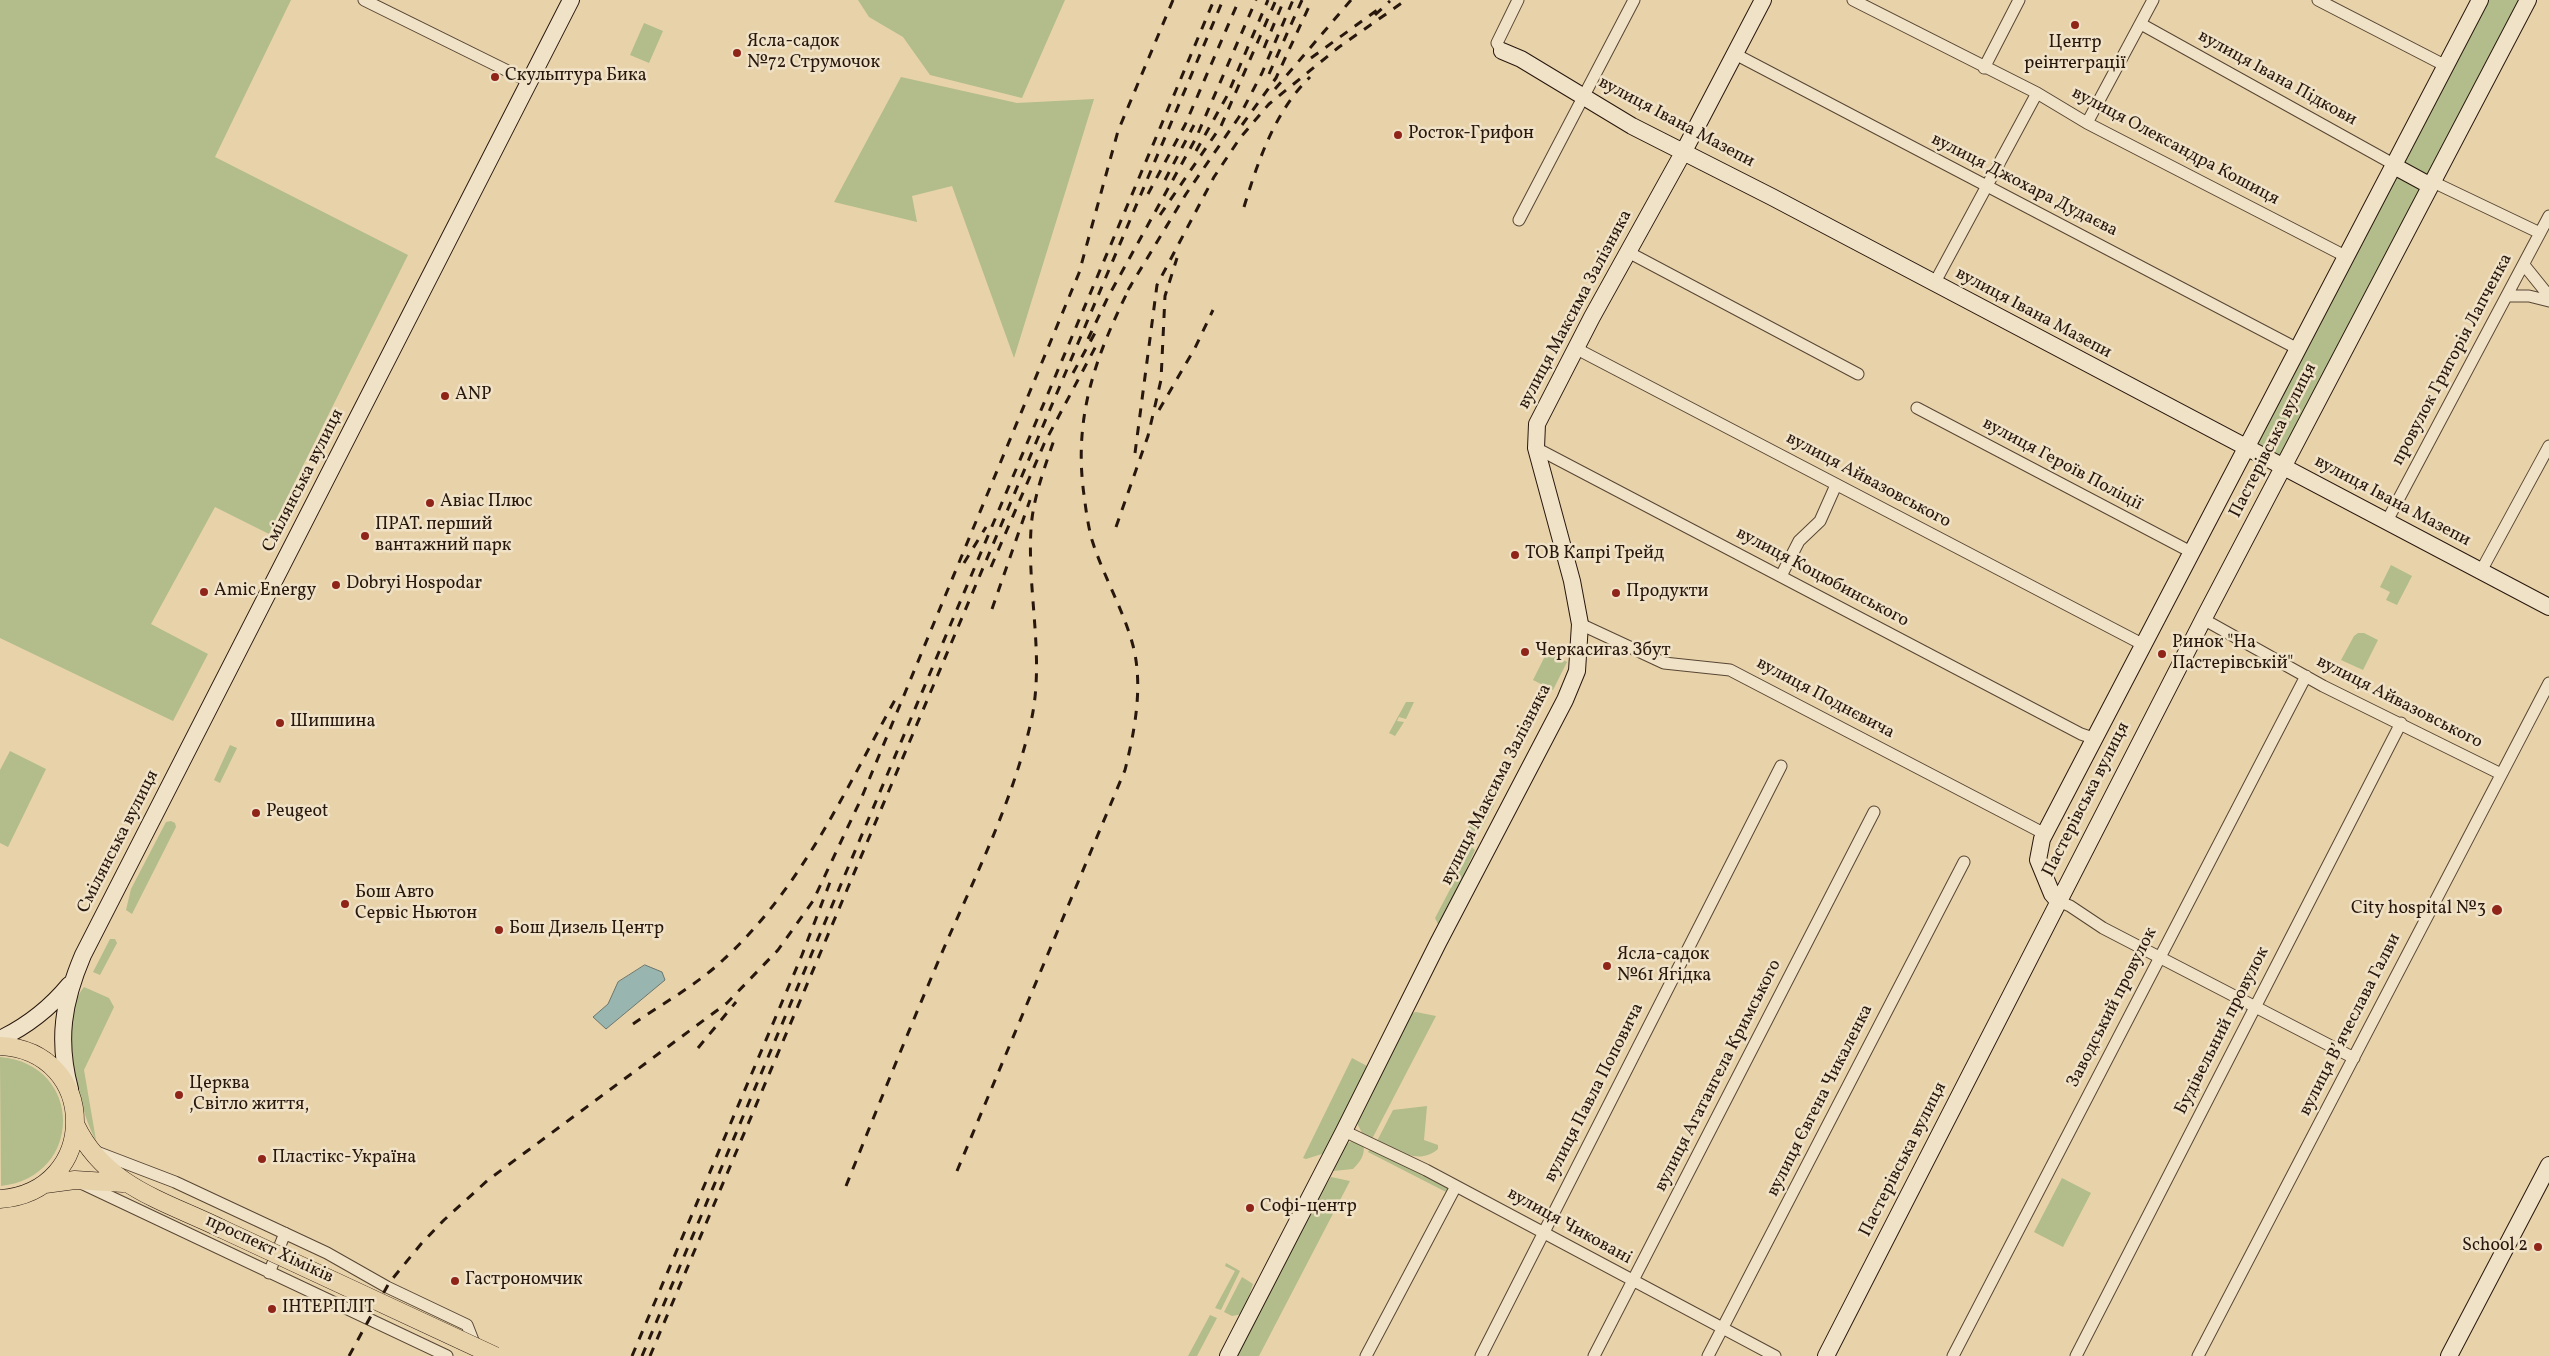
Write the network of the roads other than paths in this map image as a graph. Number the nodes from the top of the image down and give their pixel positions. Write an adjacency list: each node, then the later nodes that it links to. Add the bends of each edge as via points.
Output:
1 (364, 0): 17 (street)
2 (571, 0): 17 (main road, Смілянська вулиця)
3 (1518, 0): 13 (street, via 1497,43)
4 (1634, 0): 19 (street)
5 (1763, 0): 14 (main road, вулиця Максима Залізняка)
6 (1853, 0): 16 (street, вулиця Олександра Кошиця)
7 (2019, 0): 16 (street)
8 (2153, 0): 12 (street)
9 (2318, 0): 15 (street)
10 (2480, 0): 15 (main road, Пастерівська вулиця)
11 (2528, 0): 23 (main road, Пастерівська вулиця)
12 (2141, 24): 20 (street); 22 (street, вулиця Івана Підкови)
13 (1502, 51): 19 (main road, вулиця Івана Мазепи)
14 (1735, 54): 21 (main road, вулиця Максима Залізняка); 24 (street, вулиця Джохара Дудаєва)
15 (2446, 66): 22 (main road, Пастерівська вулиця)
16 (1984, 68): 18 (street, вулиця Олександра Кошиця)
17 (530, 82): 63 (main road, Смілянська вулиця)
18 (2037, 93): 20 (street, вулиця Олександра Кошиця); 24 (street)
19 (1583, 96): 21 (main road, вулиця Івана Мазепи, via 1632,126); 26 (street)
20 (2087, 123): 29 (street, вулиця Олександра Кошиця)
21 (1684, 151): 28 (main road, вулиця Максима Залізняка); 31 (main road, вулиця Івана Мазепи)
22 (2395, 166): 23 (main road); 29 (main road, Пастерівська вулиця)
23 (2430, 183): 27 (street); 42 (main road, Пастерівська вулиця)
24 (1986, 187): 31 (street); 36 (street, вулиця Джохара Дудаєва)
25 (2549, 216): 27 (street, провулок Григорія Лапченка)
26 (1519, 220)
27 (2540, 233): 30 (street, провулок Григорія Лапченка)
28 (1628, 252): 35 (main road, вулиця Максима Залізняка); 37 (street)
29 (2347, 257): 36 (main road, Пастерівська вулиця)
30 (2524, 264): 32 (street, провулок Григорія Лапченка); 33 (street)
31 (1934, 284): 41 (main road, вулиця Івана Мазепи)
32 (2508, 296): 34 (street, via 2529,296); 44 (street, провулок Григорія Лапченка)
33 (2549, 296)
34 (2549, 301)
35 (1577, 349): 40 (main road, вулиця Максима Залізняка, via 1537,424); 43 (street, вулиця Айвазовського)
36 (2298, 350): 41 (main road, Пастерівська вулиця)
37 (1858, 374)
38 (1917, 408): 45 (street, вулиця Героїв Поліції)
39 (2549, 446): 46 (street)
40 (1536, 448): 47 (street, вулиця Коцюбинського); 50 (main road, вулиця Максима Залізняка, via 1572,581)
41 (2245, 448): 42 (main road, вулиця Івана Мазепи); 45 (main road, Пастерівська вулиця)
42 (2284, 468): 44 (main road, вулиця Івана Мазепи); 49 (main road, Пастерівська вулиця)
43 (1836, 485): 47 (street, via 1820,521 1799,541); 51 (street, вулиця Айвазовського)
44 (2387, 521): 46 (main road, вулиця Івана Мазепи)
45 (2191, 552): 51 (main road, Пастерівська вулиця)
46 (2481, 571): 48 (main road, вулиця Івана Мазепи)
47 (1781, 576): 55 (street, вулиця Коцюбинського)
48 (2549, 607)
49 (2203, 619): 52 (street, вулиця Айвазовського); 61 (main road, Пастерівська вулиця)
50 (1580, 624): 59 (street, вулиця Поднєвича, via 1664,663 1730,670); 70 (main road, вулиця Максима Залізняка, via 1577,672 1565,700)
51 (2142, 644): 55 (main road, Пастерівська вулиця)
52 (2306, 676): 54 (street, вулиця Айвазовського); 62 (street, Заводський провулок)
53 (2549, 683): 57 (street, вулиця Вʼячеслава Галви)
54 (2401, 723): 57 (street, вулиця Айвазовського); 64 (street, Будівельний провулок)
55 (2093, 738): 59 (main road, Пастерівська вулиця)
56 (1781, 766): 78 (street, вулиця Павла Поповича)
57 (2501, 774): 67 (street, вулиця Вʼячеслава Галви)
58 (1874, 812): 81 (street, вулиця Агатангела Кримського)
59 (2045, 834): 61 (main road, Пастерівська вулиця, via 2038,860)
60 (1964, 862): 82 (street, вулиця Євгена Чикаленка)
61 (2058, 901): 62 (street); 94 (main road, Пастерівська вулиця)
62 (2159, 956): 64 (street); 95 (street, Заводський провулок)
63 (72, 981): 65 (main road, via 46,1010); 68 (main road, via 66,1003 63,1041 65,1072)
64 (2255, 1007): 67 (street); 96 (street, Будівельний провулок)
65 (0, 1040)
66 (0, 1046): 68 (main road, via 26,1050 40,1057 53,1067)
67 (2354, 1058): 97 (street, вулиця Вʼячеслава Галви)
68 (71, 1094): 69 (main road)
69 (76, 1126): 71 (main road); 75 (main road, via 74,1140 63,1164)
70 (1344, 1131): 76 (street, вулиця Чиковані); 88 (main road, вулиця Максима Залізняка)
71 (88, 1148): 74 (main road, via 104,1168); 79 (street, via 175,1182)
72 (2549, 1165): 98 (main road)
73 (75, 1180): 74 (main road); 75 (main road); 80 (street)
74 (124, 1183): 86 (main road, проспект Хіміків, bridge)
75 (45, 1184): 77 (main road)
76 (1456, 1186): 78 (street, вулиця Чиковані); 89 (street)
77 (5, 1200)
78 (1543, 1232): 81 (street, вулиця Чиковані); 90 (street, вулиця Павла Поповича)
79 (285, 1233): 80 (street); 83 (street, via 467,1325)
80 (269, 1273): 84 (street)
81 (1632, 1282): 82 (street, вулиця Чиковані); 91 (street, вулиця Агатангела Кримського)
82 (1722, 1329): 92 (street, вулиця Євгена Чикаленка); 93 (street, вулиця Чиковані)
83 (474, 1342): 85 (street); 87 (street)
84 (447, 1356)
85 (480, 1356)
86 (495, 1356)
87 (506, 1356)
88 (1228, 1356)
89 (1366, 1356)
90 (1481, 1356)
91 (1594, 1356)
92 (1708, 1356)
93 (1775, 1356)
94 (1826, 1356)
95 (1953, 1356)
96 (2076, 1356)
97 (2198, 1356)
98 (2448, 1356)

